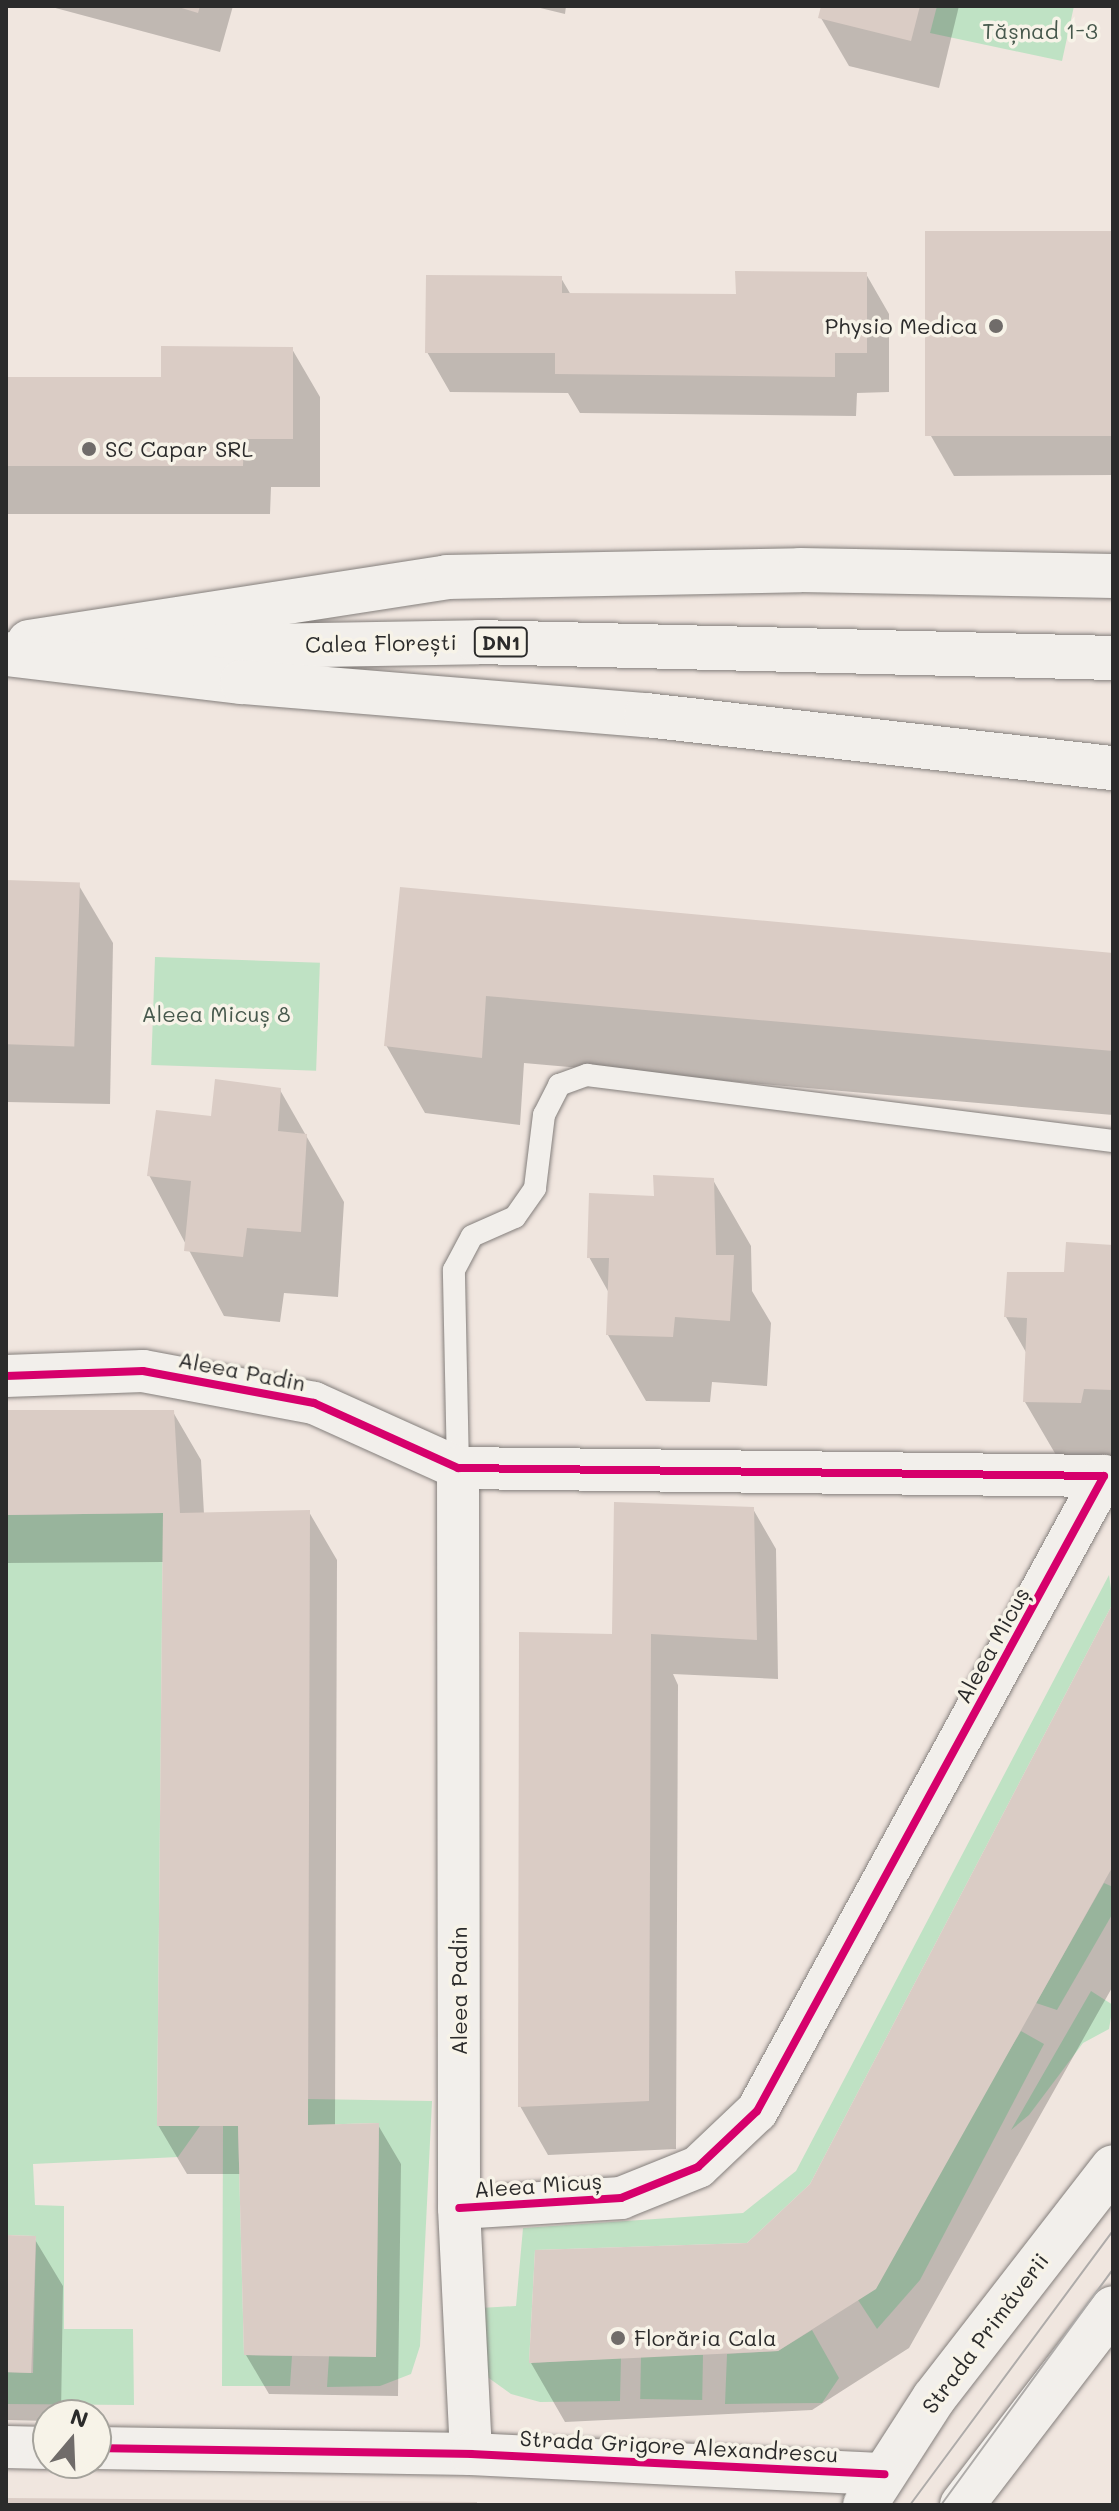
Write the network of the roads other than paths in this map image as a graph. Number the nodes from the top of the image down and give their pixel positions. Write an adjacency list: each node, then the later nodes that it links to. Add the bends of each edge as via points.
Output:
1 (1113, 576): 2 (main road, via 800,570 447,577)
2 (6, 650): 3 (main road, Calea Florești / DN1, via 478,642); 4 (main road, via 242,682 646,715)
3 (1113, 658)
4 (1113, 768)
5 (1113, 1141): 7 (lane, via 587,1075 559,1085 544,1115 535,1188 515,1217 472,1236 454,1270)
6 (6, 1376): 7 (street, Aleea Padin, via 143,1371 314,1403)
7 (458, 1468): 8 (street, Aleea Micuș); 10 (street, Aleea Padin)
8 (1108, 1474): 10 (street, Aleea Micuș, via 757,2111 698,2167 621,2198)
9 (1113, 2167): 16 (main road, Strada Primăverii, via 934,2398)
10 (459, 2208): 15 (street, Aleea Padin)
11 (1113, 2308): 17 (main road)
12 (6, 2447): 13 (street)
13 (32, 2448)
14 (112, 2448): 15 (street, Strada Grigore Alexandrescu)
15 (471, 2454): 16 (street, Strada Grigore Alexandrescu)
16 (875, 2489)
17 (962, 2505)

